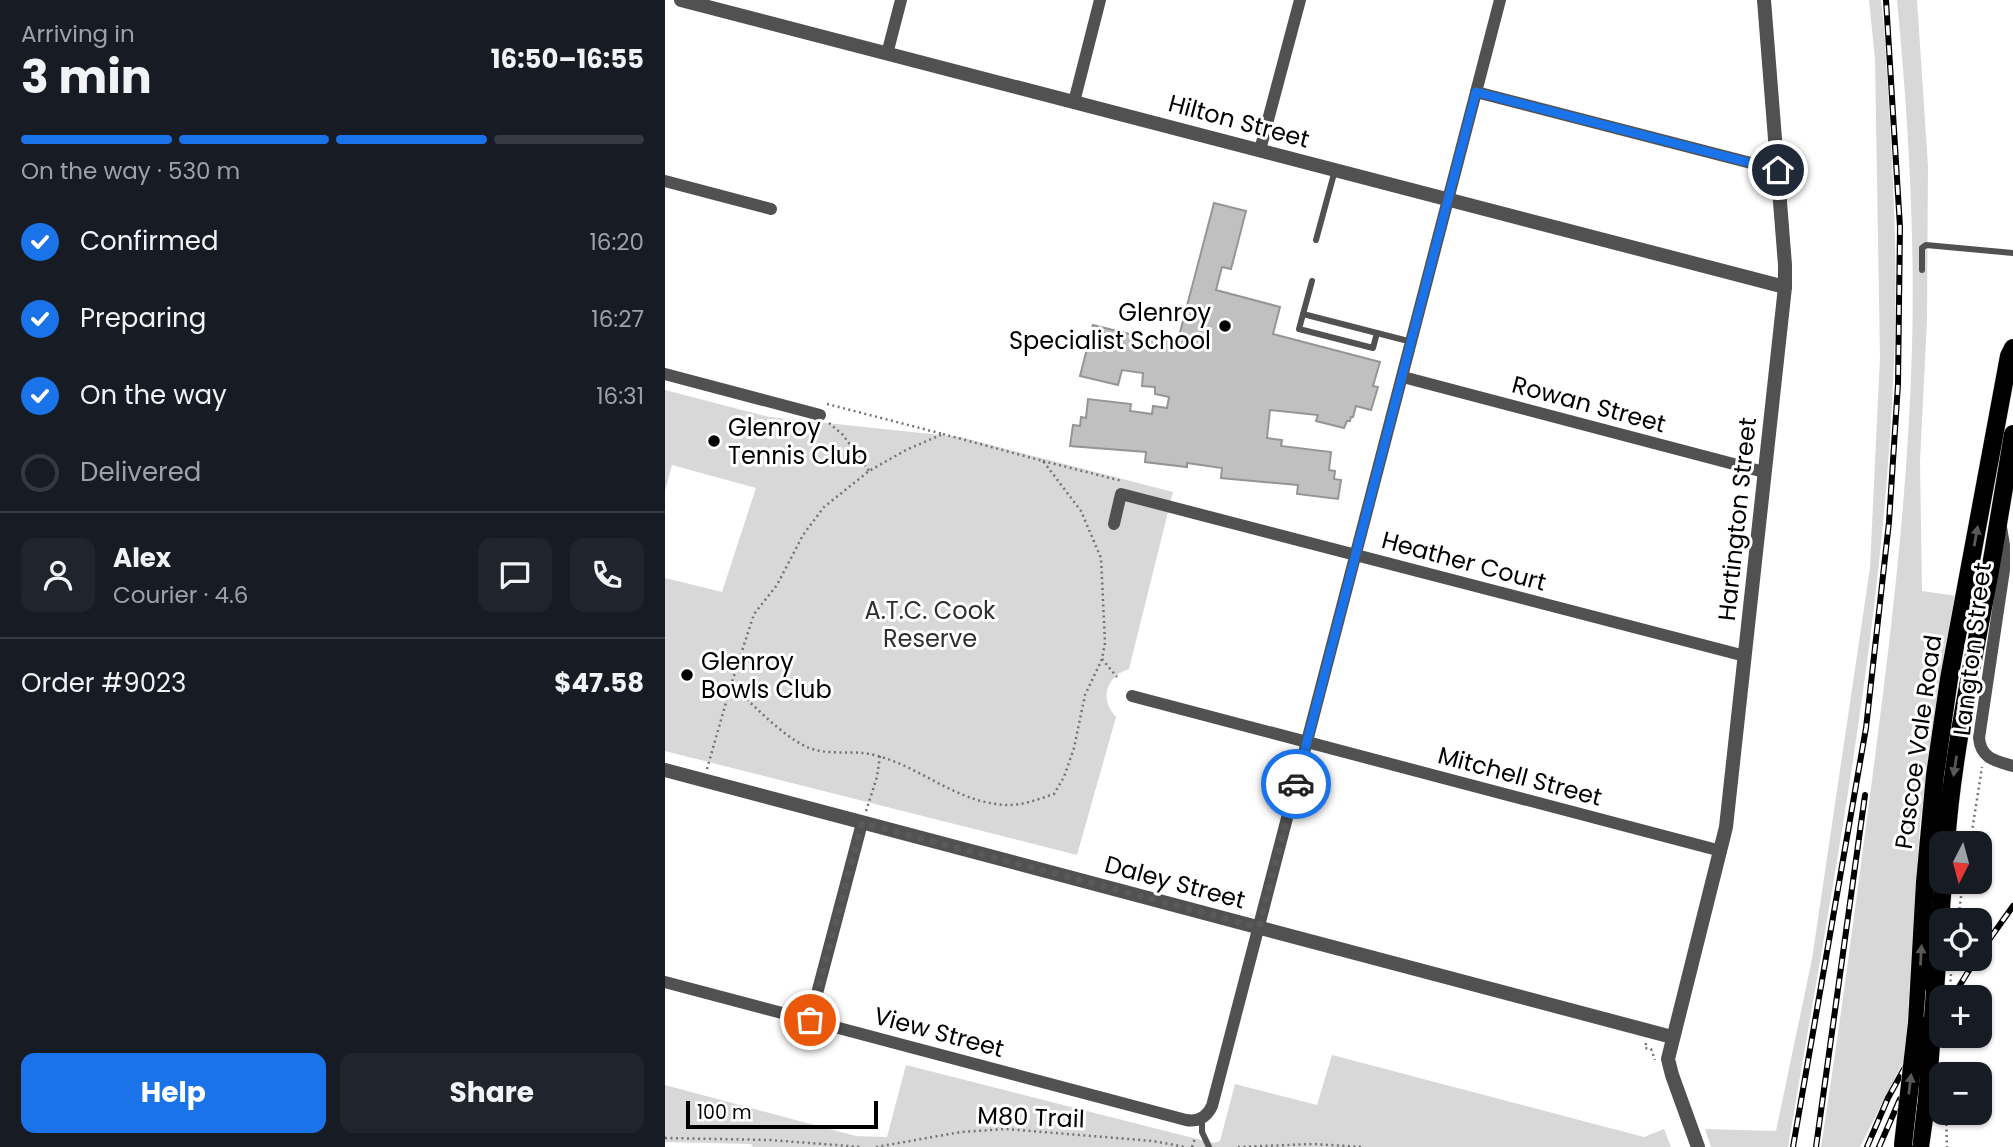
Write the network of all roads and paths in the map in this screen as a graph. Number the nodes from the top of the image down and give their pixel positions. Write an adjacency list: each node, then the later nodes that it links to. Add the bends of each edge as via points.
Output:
1 (901, 0): 7 (street)
2 (1100, 0): 9 (street)
3 (1300, 0): 10 (street)
4 (1500, 0): 8 (street)
5 (1764, 0): 12 (street, Hartington Street)
6 (690, 1): 7 (street, Hilton Street)
7 (887, 54): 9 (street, Hilton Street)
8 (1476, 92): 12 (street); 14 (street)
9 (1074, 102): 10 (street, Hilton Street)
10 (1260, 150): 11 (street, Hilton Street)
11 (1335, 170): 14 (street, Hilton Street); 16 (lane)
12 (1778, 170): 20 (street, Hartington Street)
13 (665, 181): 15 (street)
14 (1448, 200): 20 (street, Hilton Street); 23 (street)
15 (771, 209)
16 (1316, 240)
17 (2013, 253): 18 (lane, via 1926,245 1921,248)
18 (1922, 270)
19 (1312, 281): 21 (lane)
20 (1785, 287): 30 (street, Hartington Street)
21 (1303, 314): 22 (lane); 22 (lane, via 1299,329 1373,348)
22 (1377, 333): 23 (lane)
23 (1412, 342): 26 (street)
24 (2013, 348): 61 (main road, Pascoe Vale Road, one-way to 24, bridge, via 1935,775)
25 (665, 374): 27 (street)
26 (1403, 377): 30 (street, Rowan Street); 33 (street)
27 (820, 415): 29 (path, via 843,435)
28 (2013, 433): 31 (main road, Pascoe Vale Road)
29 (869, 471): 35 (path, via 943,434 1044,461 1081,511 1101,558 1105,643); 37 (path, via 824,507 803,535 786,572 754,614)
30 (1764, 472): 34 (street, Hartington Street)
31 (1999, 516): 41 (street, Langton Street, via 2004,570 1978,730 1979,746); 46 (main road, Pascoe Vale Road, one-way to 46)
32 (1114, 524): 33 (street, Heather Court, via 1121,494)
33 (1356, 555): 34 (street, Heather Court); 39 (street)
34 (1745, 656): 48 (street, Hartington Street)
35 (1101, 659): 36 (path); 40 (path, via 1085,695 1064,777 1054,794 1010,805 974,800)
36 (1117, 677)
37 (731, 685): 40 (path, via 803,745 816,751); 44 (path)
38 (1132, 696): 39 (street, Mitchell Street)
39 (1307, 742): 48 (street, Mitchell Street); 50 (street)
40 (880, 756): 45 (path)
41 (1988, 758): 42 (street, Langton Street); 47 (path, via 1982,763)
42 (2013, 766)
43 (665, 770): 44 (street, Daley Street)
44 (703, 780): 45 (street, Daley Street)
45 (862, 823): 50 (street, Daley Street); 53 (street)
46 (1947, 831)
47 (1972, 831)
48 (1721, 851): 55 (street, Hartington Street)
49 (1943, 894): 52 (main road, Pascoe Vale Road)
50 (1259, 927): 54 (street, Daley Street); 58 (street, via 1212,1107)
51 (665, 982): 53 (street, View Street)
52 (1942, 985)
53 (810, 1020): 58 (street, View Street, via 1186,1120)
54 (1654, 1032): 55 (street, Daley Street); 57 (path, via 1645,1048 1651,1049)
55 (1672, 1037): 68 (street, Hartington Street, via 1669,1065)
56 (1934, 1048): 61 (main road, Pascoe Vale Road, bridge, via 1927,1098)
57 (1658, 1069)
58 (1202, 1118): 65 (lane)
59 (1946, 1125): 69 (path)
60 (665, 1138): 62 (path)
61 (1909, 1146)
62 (862, 1147)
63 (876, 1147): 64 (path, M80 Trail, via 1006,1129)
64 (1185, 1147)
65 (1209, 1147)
66 (1238, 1147): 67 (path)
67 (1364, 1147)
68 (1698, 1147)
69 (1947, 1147)

